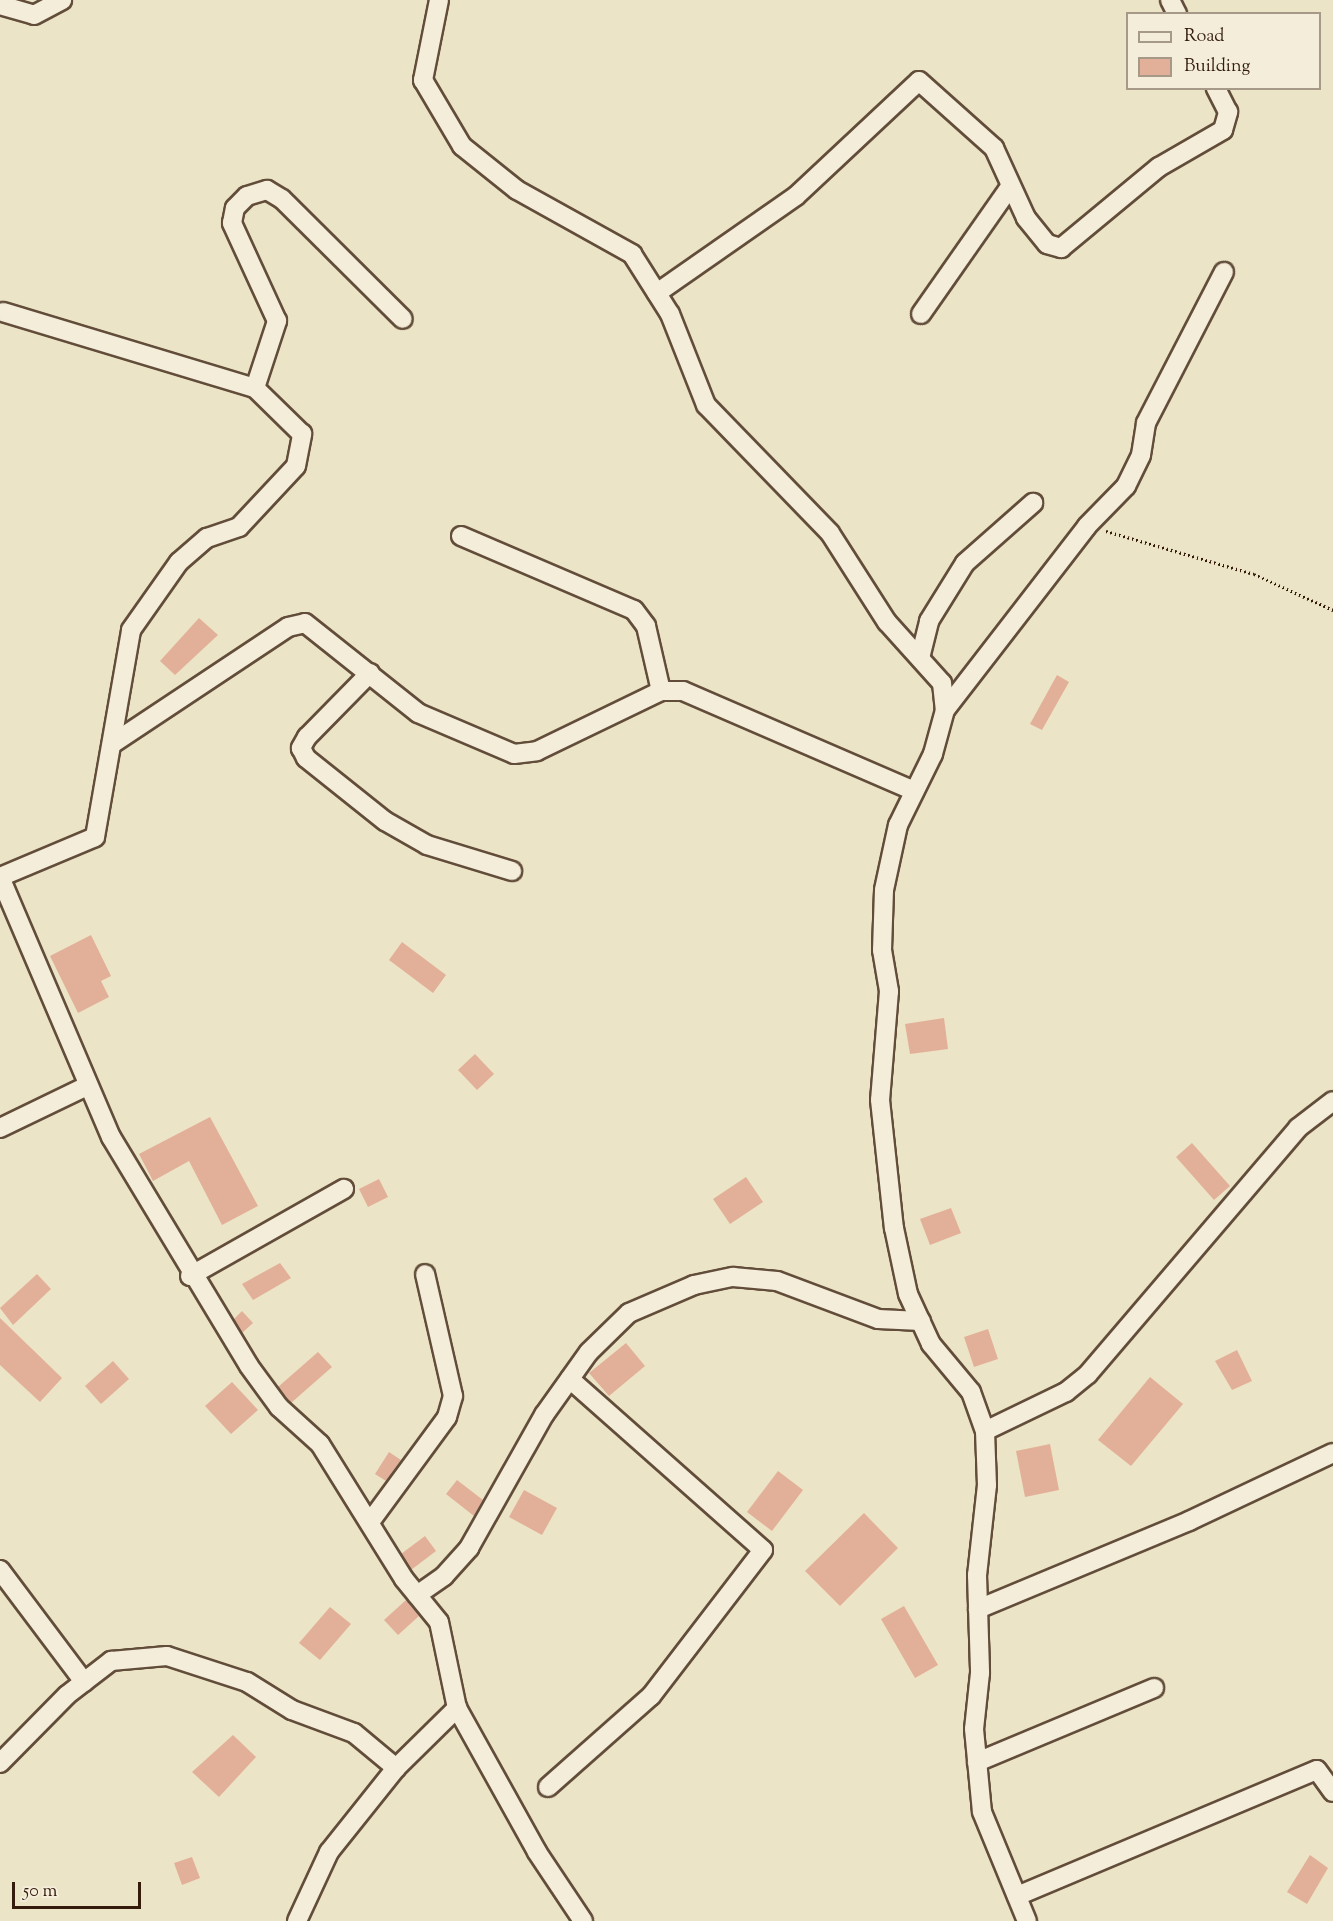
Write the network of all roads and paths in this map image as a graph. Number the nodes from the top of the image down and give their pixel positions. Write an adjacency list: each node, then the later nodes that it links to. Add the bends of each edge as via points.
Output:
1 (62, 0): 3 (street, via 34,15)
2 (440, 0): 7 (street, via 423,80 462,146 517,190 632,254)
3 (0, 5)
4 (1217, 90): 5 (street, via 1228,112 1222,130 1159,167 1061,248 1047,244)
5 (1010, 186): 7 (street, via 994,148 920,81 907,87 796,196); 9 (street)
6 (1224, 272): 13 (street, via 1146,423 1135,469)
7 (657, 293): 16 (street, via 706,405 830,533 887,622)
8 (3, 312): 11 (street)
9 (921, 314)
10 (403, 319): 11 (street, via 282,199 267,190 247,196 235,208 232,223 278,331)
11 (255, 388): 20 (street, via 302,434 296,466 239,527 207,538 179,562 131,630)
12 (1033, 503): 16 (street, via 965,563 929,621)
13 (1087, 526): 15 (path, via 1254,574); 19 (street)
14 (460, 536): 18 (street, via 634,610 646,626)
15 (1333, 610)
16 (921, 654): 19 (street, via 942,683)
17 (370, 674): 18 (street, via 418,713 514,754 537,751); 20 (street, via 319,629 305,623 288,627); 22 (street, via 307,737 301,748 306,758 385,821 427,845)
18 (661, 691): 21 (street, via 709,699)
19 (945, 710): 21 (street, via 933,753)
20 (112, 744): 23 (street, via 95,837)
21 (914, 791): 30 (street, via 898,825 884,890 882,950 889,991 880,1100 894,1228 908,1294)
22 (512, 871)
23 (0, 877): 24 (street)
24 (85, 1087): 26 (street); 29 (street)
25 (1333, 1101): 32 (street, via 1298,1128 1088,1374 1066,1392)
26 (0, 1128)
27 (344, 1189): 29 (street)
28 (424, 1274): 34 (street, via 453,1396 447,1417)
29 (190, 1276): 34 (street, via 267,1391 321,1444)
30 (921, 1321): 31 (street, via 878,1319 777,1281 733,1277 694,1285 629,1313); 32 (street, via 931,1344 971,1392)
31 (570, 1378): 36 (street, via 469,1548 444,1576); 44 (street, via 763,1550 651,1696)
32 (985, 1431): 37 (street, via 987,1485)
33 (1333, 1453): 37 (street, via 1189,1521)
34 (370, 1522): 36 (street)
35 (0, 1570): 38 (street)
36 (417, 1595): 40 (street, via 439,1622)
37 (978, 1610): 42 (street)
38 (84, 1682): 41 (street); 43 (street, via 111,1661 167,1656 247,1682 292,1710 354,1732)
39 (1154, 1688): 42 (street)
40 (457, 1708): 43 (street); 48 (street, via 537,1852)
41 (0, 1762)
42 (977, 1762): 46 (street, via 982,1812)
43 (396, 1768): 47 (street, via 329,1852)
44 (548, 1787)
45 (1333, 1792): 46 (street, via 1317,1770)
46 (1017, 1896): 49 (street)
47 (297, 1921)
48 (583, 1921)
49 (1028, 1921)

